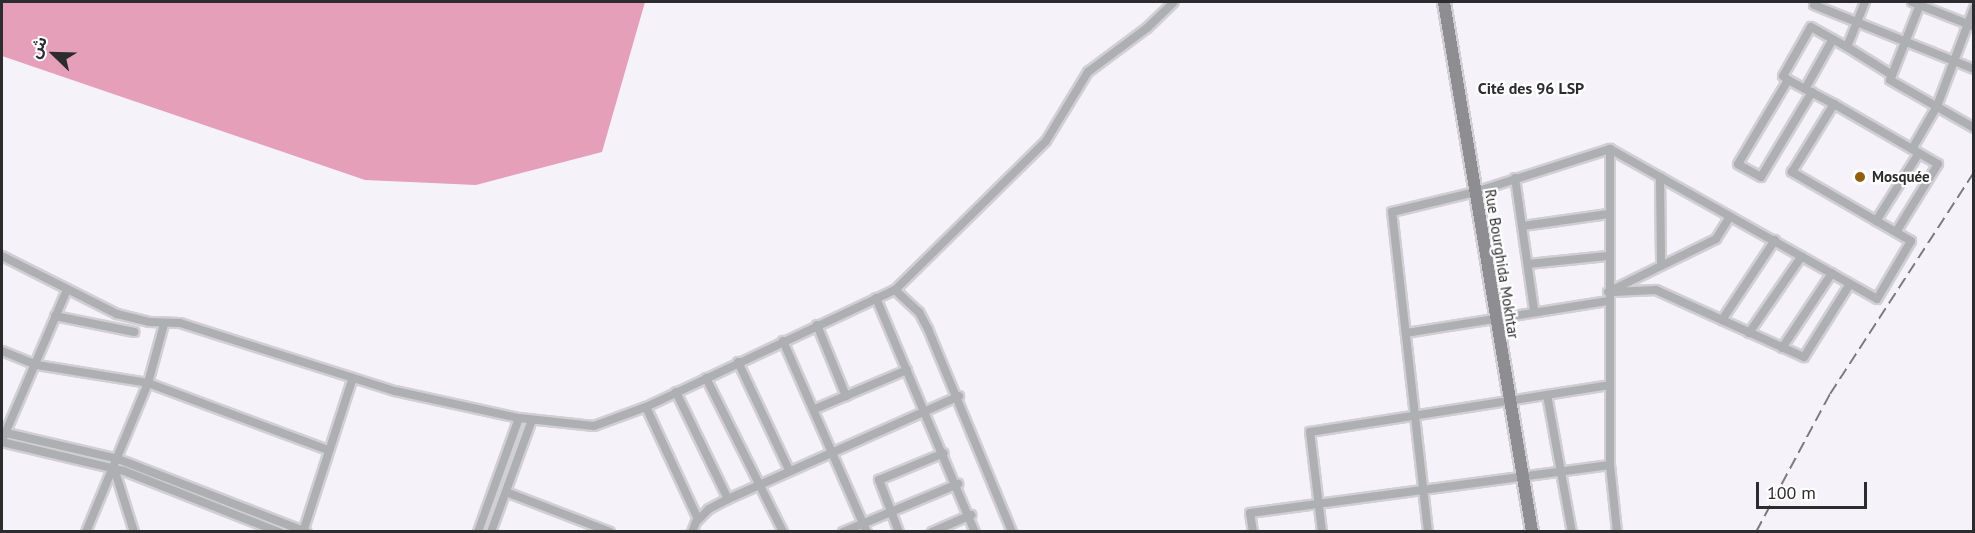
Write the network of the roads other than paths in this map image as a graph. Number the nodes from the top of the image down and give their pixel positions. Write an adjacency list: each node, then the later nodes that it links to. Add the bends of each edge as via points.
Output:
1 (1174, 2): 39 (street, via 1088,72 1046,141)
2 (1444, 2): 24 (main road, Rue Bourghida Mokhtar)
3 (1865, 2): 7 (street)
4 (1918, 2): 8 (street); 10 (street)
5 (1814, 5): 7 (street)
6 (1974, 9): 8 (street)
7 (1856, 23): 10 (street); 11 (street)
8 (1971, 24): 12 (street)
9 (1833, 39): 11 (street); 15 (street, via 1811,27 1782,76); 16 (street)
10 (1905, 42): 12 (street); 14 (street)
11 (1847, 47): 14 (street)
12 (1955, 60): 13 (street); 18 (street)
13 (1974, 69)
14 (1892, 75): 18 (street, via 1890,80)
15 (1788, 80): 16 (street); 16 (street, via 1738,164 1761,177)
16 (1808, 91): 17 (street)
17 (1834, 104): 21 (street); 27 (street, via 1792,172)
18 (1937, 106): 19 (street); 21 (street)
19 (1974, 128)
20 (1610, 149): 22 (street); 23 (street); 25 (street)
21 (1916, 151): 27 (street); 29 (street, via 1938,164)
22 (1660, 177): 26 (street); 35 (street)
23 (1515, 178): 24 (street); 28 (street)
24 (1475, 192): 44 (main road, Rue Bourghida Mokhtar); 49 (street, via 1392,212)
25 (1608, 214): 28 (street); 32 (street)
26 (1730, 217): 30 (street); 35 (street, via 1716,239)
27 (1876, 221): 29 (street)
28 (1523, 226): 34 (street)
29 (1896, 232): 37 (street, via 1911,241 1878,299)
30 (1775, 240): 33 (street); 45 (street)
31 (2, 256): 38 (street)
32 (1608, 256): 34 (street); 40 (street)
33 (1802, 256): 36 (street); 50 (street)
34 (1528, 264): 42 (street)
35 (1661, 265): 40 (street)
36 (1832, 273): 37 (street); 52 (street)
37 (1850, 284): 52 (street, via 1804,357)
38 (67, 290): 43 (street); 46 (street, via 117,314)
39 (895, 290): 41 (street); 64 (street, via 922,316)
40 (1609, 297): 42 (street); 45 (street, via 1656,290); 60 (street)
41 (876, 298): 47 (street); 56 (street)
42 (1534, 310): 44 (street)
43 (55, 316): 48 (street); 55 (street)
44 (1495, 317): 49 (street); 65 (main road, Rue Bourghida Mokhtar)
45 (1722, 320): 50 (street)
46 (164, 324): 58 (street, via 180,323); 59 (street)
47 (817, 325): 51 (street); 63 (street)
48 (134, 332)
49 (1406, 333): 69 (street)
50 (1749, 333): 52 (street)
51 (783, 341): 54 (street); 67 (street)
52 (1782, 348)
53 (2, 351): 55 (street)
54 (738, 362): 57 (street); 80 (street)
55 (37, 365): 59 (street); 72 (street)
56 (907, 370): 63 (street); 68 (street)
57 (706, 378): 61 (street); 83 (street)
58 (352, 380): 70 (street); 75 (street)
59 (148, 383): 75 (street); 77 (street)
60 (1609, 385): 62 (street); 78 (street)
61 (676, 392): 66 (street); 87 (street)
62 (1547, 395): 65 (street); 81 (street)
63 (846, 396): 67 (street)
64 (959, 396): 68 (street); 107 (street)
65 (1510, 400): 69 (street); 82 (main road, Rue Bourghida Mokhtar)
66 (646, 407): 71 (street, via 594,426); 91 (street)
67 (815, 409): 74 (street)
68 (925, 411): 74 (street); 76 (street)
69 (1415, 415): 85 (street); 88 (street, via 1310,432)
70 (519, 418): 71 (street); 98 (street)
71 (532, 420): 86 (street)
72 (4, 432): 73 (street); 77 (street)
73 (2, 442): 79 (street)
74 (833, 449): 80 (street); 92 (street)
75 (328, 450): 97 (street)
76 (944, 453): 84 (street); 89 (street, via 879,480)
77 (118, 459): 79 (street); 97 (street)
78 (1610, 465): 81 (street); 113 (street)
79 (114, 468): 94 (street); 95 (street); 96 (street)
80 (789, 470): 83 (street)
81 (1561, 472): 82 (street); 112 (street)
82 (1523, 476): 85 (street); 111 (main road, Rue Bourghida Mokhtar)
83 (759, 484): 87 (street); 93 (street)
84 (958, 484): 89 (street); 90 (street)
85 (1424, 490): 88 (street); 110 (street)
86 (506, 492): 99 (street); 100 (street)
87 (728, 499): 91 (street)
88 (1319, 504): 108 (street, via 1250,513); 109 (street)
89 (891, 511): 92 (street); 104 (street)
90 (971, 515): 105 (street); 106 (street)
91 (698, 519): 101 (street)
92 (863, 523): 102 (street); 103 (street)
93 (778, 530)
94 (86, 531)
95 (134, 531)
96 (279, 531)
97 (304, 531)
98 (478, 531)
99 (491, 531)
100 (610, 531)
101 (692, 531)
102 (843, 531)
103 (867, 531)
104 (899, 531)
105 (932, 531)
106 (975, 531)
107 (1012, 531)
108 (1252, 531)
109 (1322, 531)
110 (1428, 531)
111 (1532, 531)
112 (1572, 531)
113 (1617, 531)

